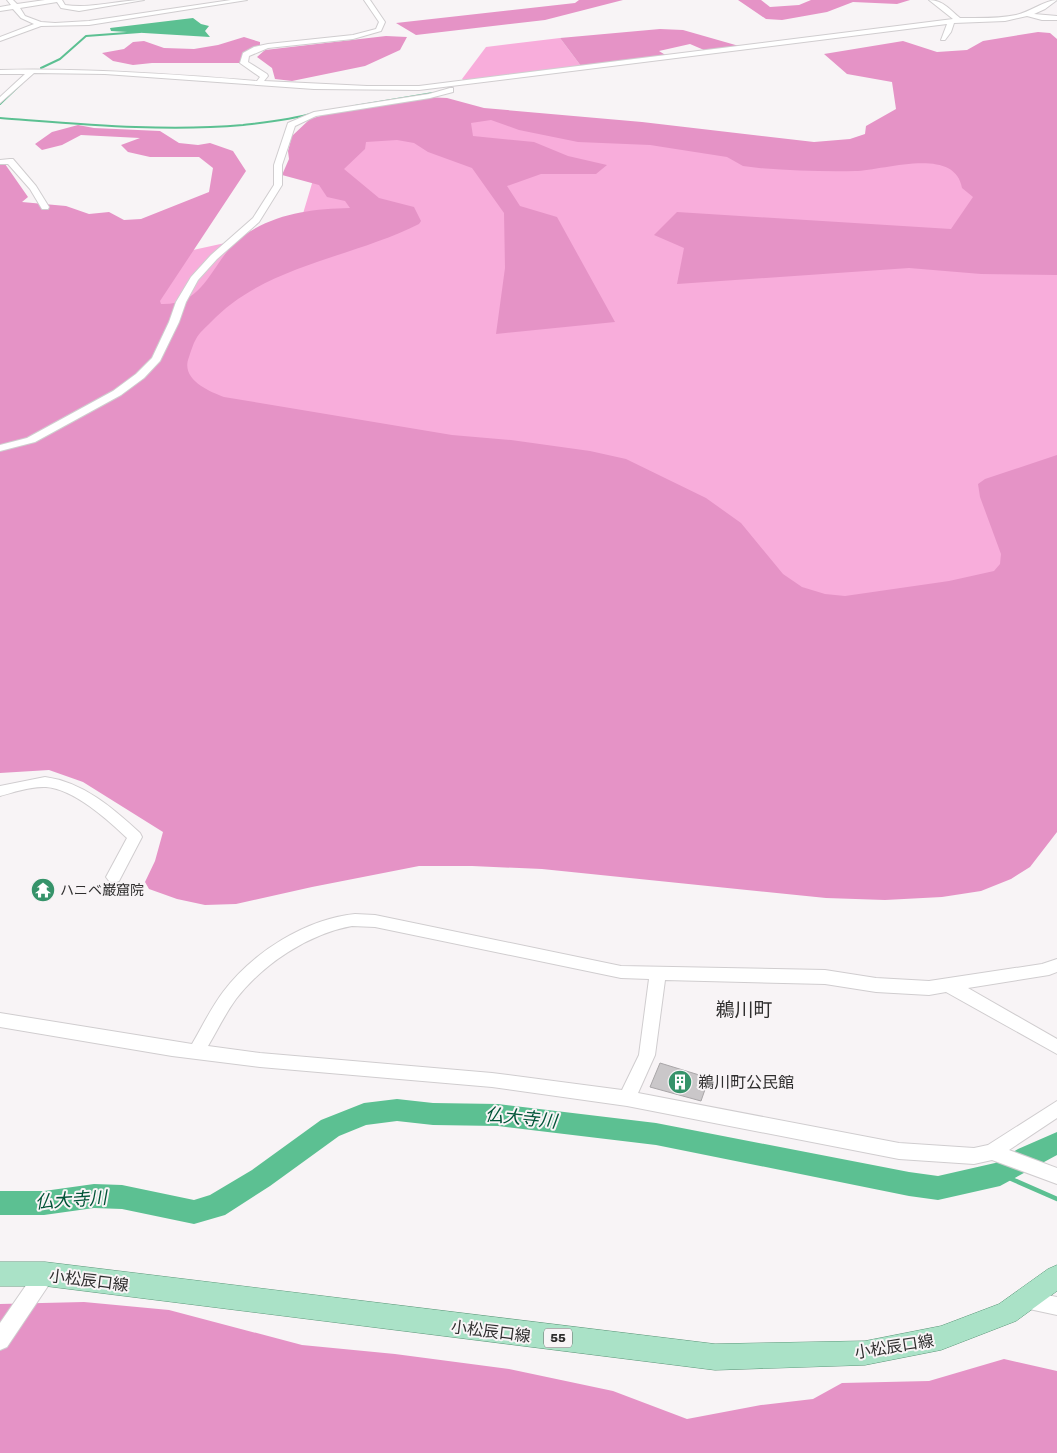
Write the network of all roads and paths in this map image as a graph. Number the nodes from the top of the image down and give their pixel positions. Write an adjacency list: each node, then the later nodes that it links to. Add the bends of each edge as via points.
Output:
1 (58, 0): 9 (street); 10 (street, via 63,7 79,9)
2 (140, 0): 10 (street)
3 (186, 0): 11 (street)
4 (244, 0): 8 (street)
5 (366, 0): 25 (street, via 382,22 379,30 359,36 257,49 246,55 244,63 264,76)
6 (932, 0): 18 (street)
7 (1055, 0): 13 (street)
8 (232, 1): 11 (street)
9 (12, 3): 12 (street); 20 (street, via 23,17)
10 (105, 5): 17 (street)
11 (194, 7): 17 (street)
12 (0, 8)
13 (1039, 10): 14 (street); 15 (street)
14 (1057, 11)
15 (1029, 15): 16 (street); 18 (street, via 1013,19)
16 (1057, 18)
17 (116, 19): 20 (street, via 67,25)
18 (959, 20): 19 (street)
19 (951, 21): 22 (street); 26 (street)
20 (40, 24): 21 (street)
21 (2, 37)
22 (943, 39)
23 (33, 70): 24 (street); 25 (street); 27 (street)
24 (0, 72)
25 (259, 83): 26 (street, via 378,89)
26 (458, 83): 30 (street, via 442,94 314,114 292,125 278,165 278,186 256,220 194,279 156,359 146,371 129,386 31,440)
27 (0, 100)
28 (0, 162): 29 (street, via 10,161 18,169)
29 (45, 207)
30 (0, 448)
31 (0, 791): 32 (street, via 46,782 70,788 123,825 135,837)
32 (114, 877)
33 (1057, 965): 35 (street)
34 (658, 974): 35 (street, via 817,977 876,985); 38 (street, via 621,972 375,921 343,921 324,926 273,955 234,989); 39 (street, via 646,1055)
35 (950, 986): 37 (street)
36 (0, 1020): 38 (street)
37 (1057, 1047)
38 (197, 1051): 39 (street, via 260,1060 492,1080)
39 (627, 1098): 41 (street, via 899,1152 974,1156)
40 (1057, 1109): 41 (street)
41 (992, 1152): 42 (street)
42 (1057, 1176)
43 (0, 1274): 44 (main road, 小松辰口線 / 55)
44 (44, 1274): 46 (main road, 小松辰口線 / 55, via 715,1357 865,1353 941,1338 1007,1314); 48 (street)
45 (1057, 1278): 46 (main road, 小松辰口線 / 55)
46 (1027, 1300): 47 (street)
47 (1057, 1306)
48 (0, 1340)

